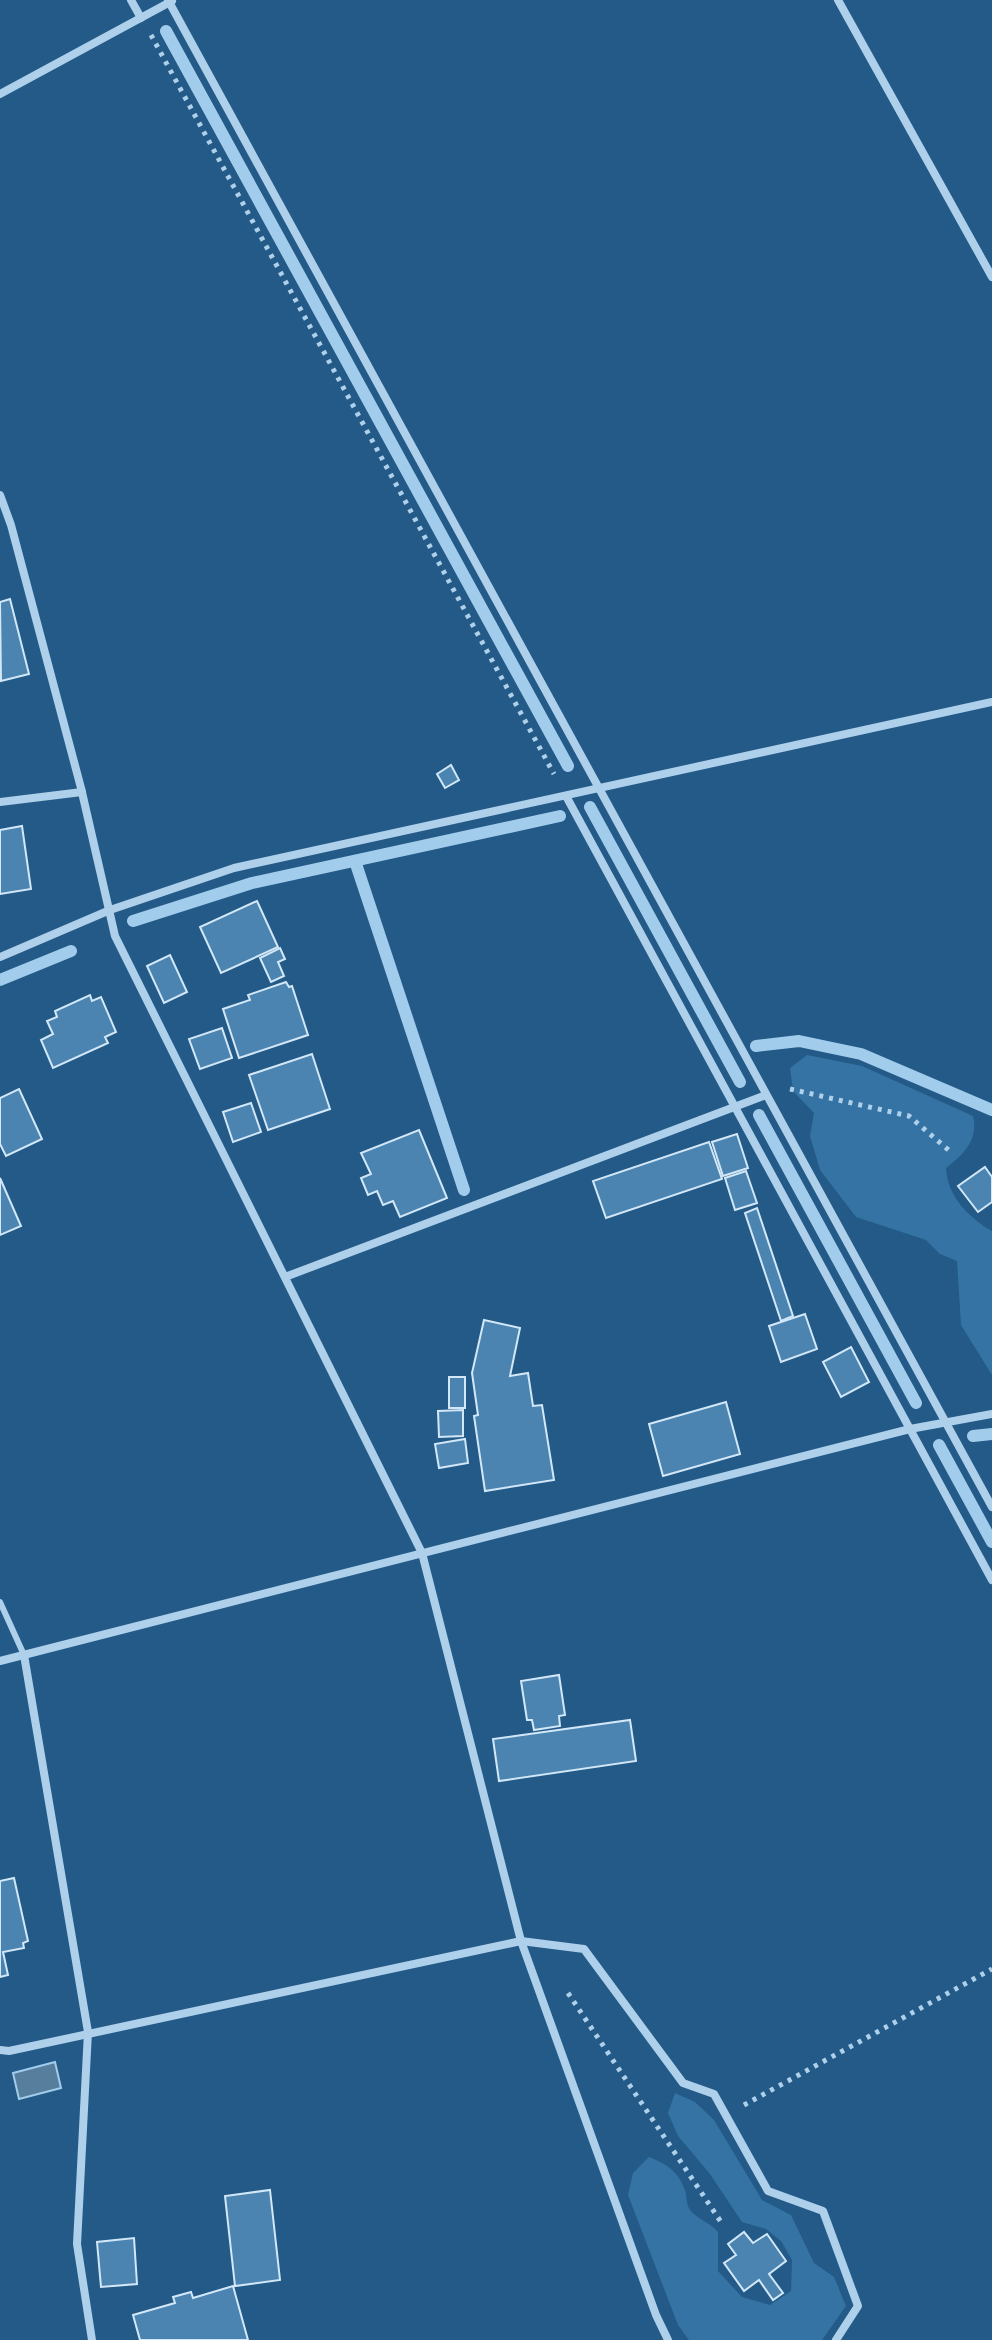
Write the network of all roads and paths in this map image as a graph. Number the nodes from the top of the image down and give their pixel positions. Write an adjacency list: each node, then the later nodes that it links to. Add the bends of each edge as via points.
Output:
1 (131, 0): 4 (street)
2 (838, 0): 6 (street)
3 (170, 1): 4 (street); 11 (street)
4 (141, 18): 5 (street); 13 (path)
5 (0, 94)
6 (992, 277)
7 (0, 495): 8 (street)
8 (11, 525): 9 (street); 12 (street)
9 (0, 528)
10 (992, 702): 11 (street)
11 (599, 789): 13 (street); 17 (street)
12 (82, 792): 14 (street); 15 (street)
13 (566, 796): 15 (street, via 234,868); 18 (street)
14 (0, 802)
15 (110, 910): 16 (street); 20 (street, via 115,936)
16 (0, 957)
17 (766, 1095): 18 (street); 19 (path, via 781,1087 909,1116); 22 (street)
18 (734, 1107): 20 (street); 23 (street)
19 (952, 1153)
20 (285, 1277): 25 (street)
21 (992, 1414): 22 (street)
22 (945, 1421): 23 (street); 24 (street)
23 (910, 1429): 25 (street); 26 (street)
24 (992, 1507)
25 (422, 1553): 28 (street); 30 (street)
26 (992, 1580)
27 (0, 1602): 28 (lane)
28 (24, 1655): 29 (street); 33 (street)
29 (0, 1661)
30 (521, 1941): 33 (street); 35 (street, via 584,1949 683,2083 714,2094); 38 (street)
31 (992, 1969): 35 (path)
32 (562, 1984): 36 (path)
33 (88, 2032): 34 (street); 37 (street, via 77,2244)
34 (0, 2050)
35 (726, 2115): 39 (street, via 768,2191 823,2211 858,2306)
36 (723, 2225)
37 (92, 2340)
38 (668, 2340)
39 (836, 2340)

